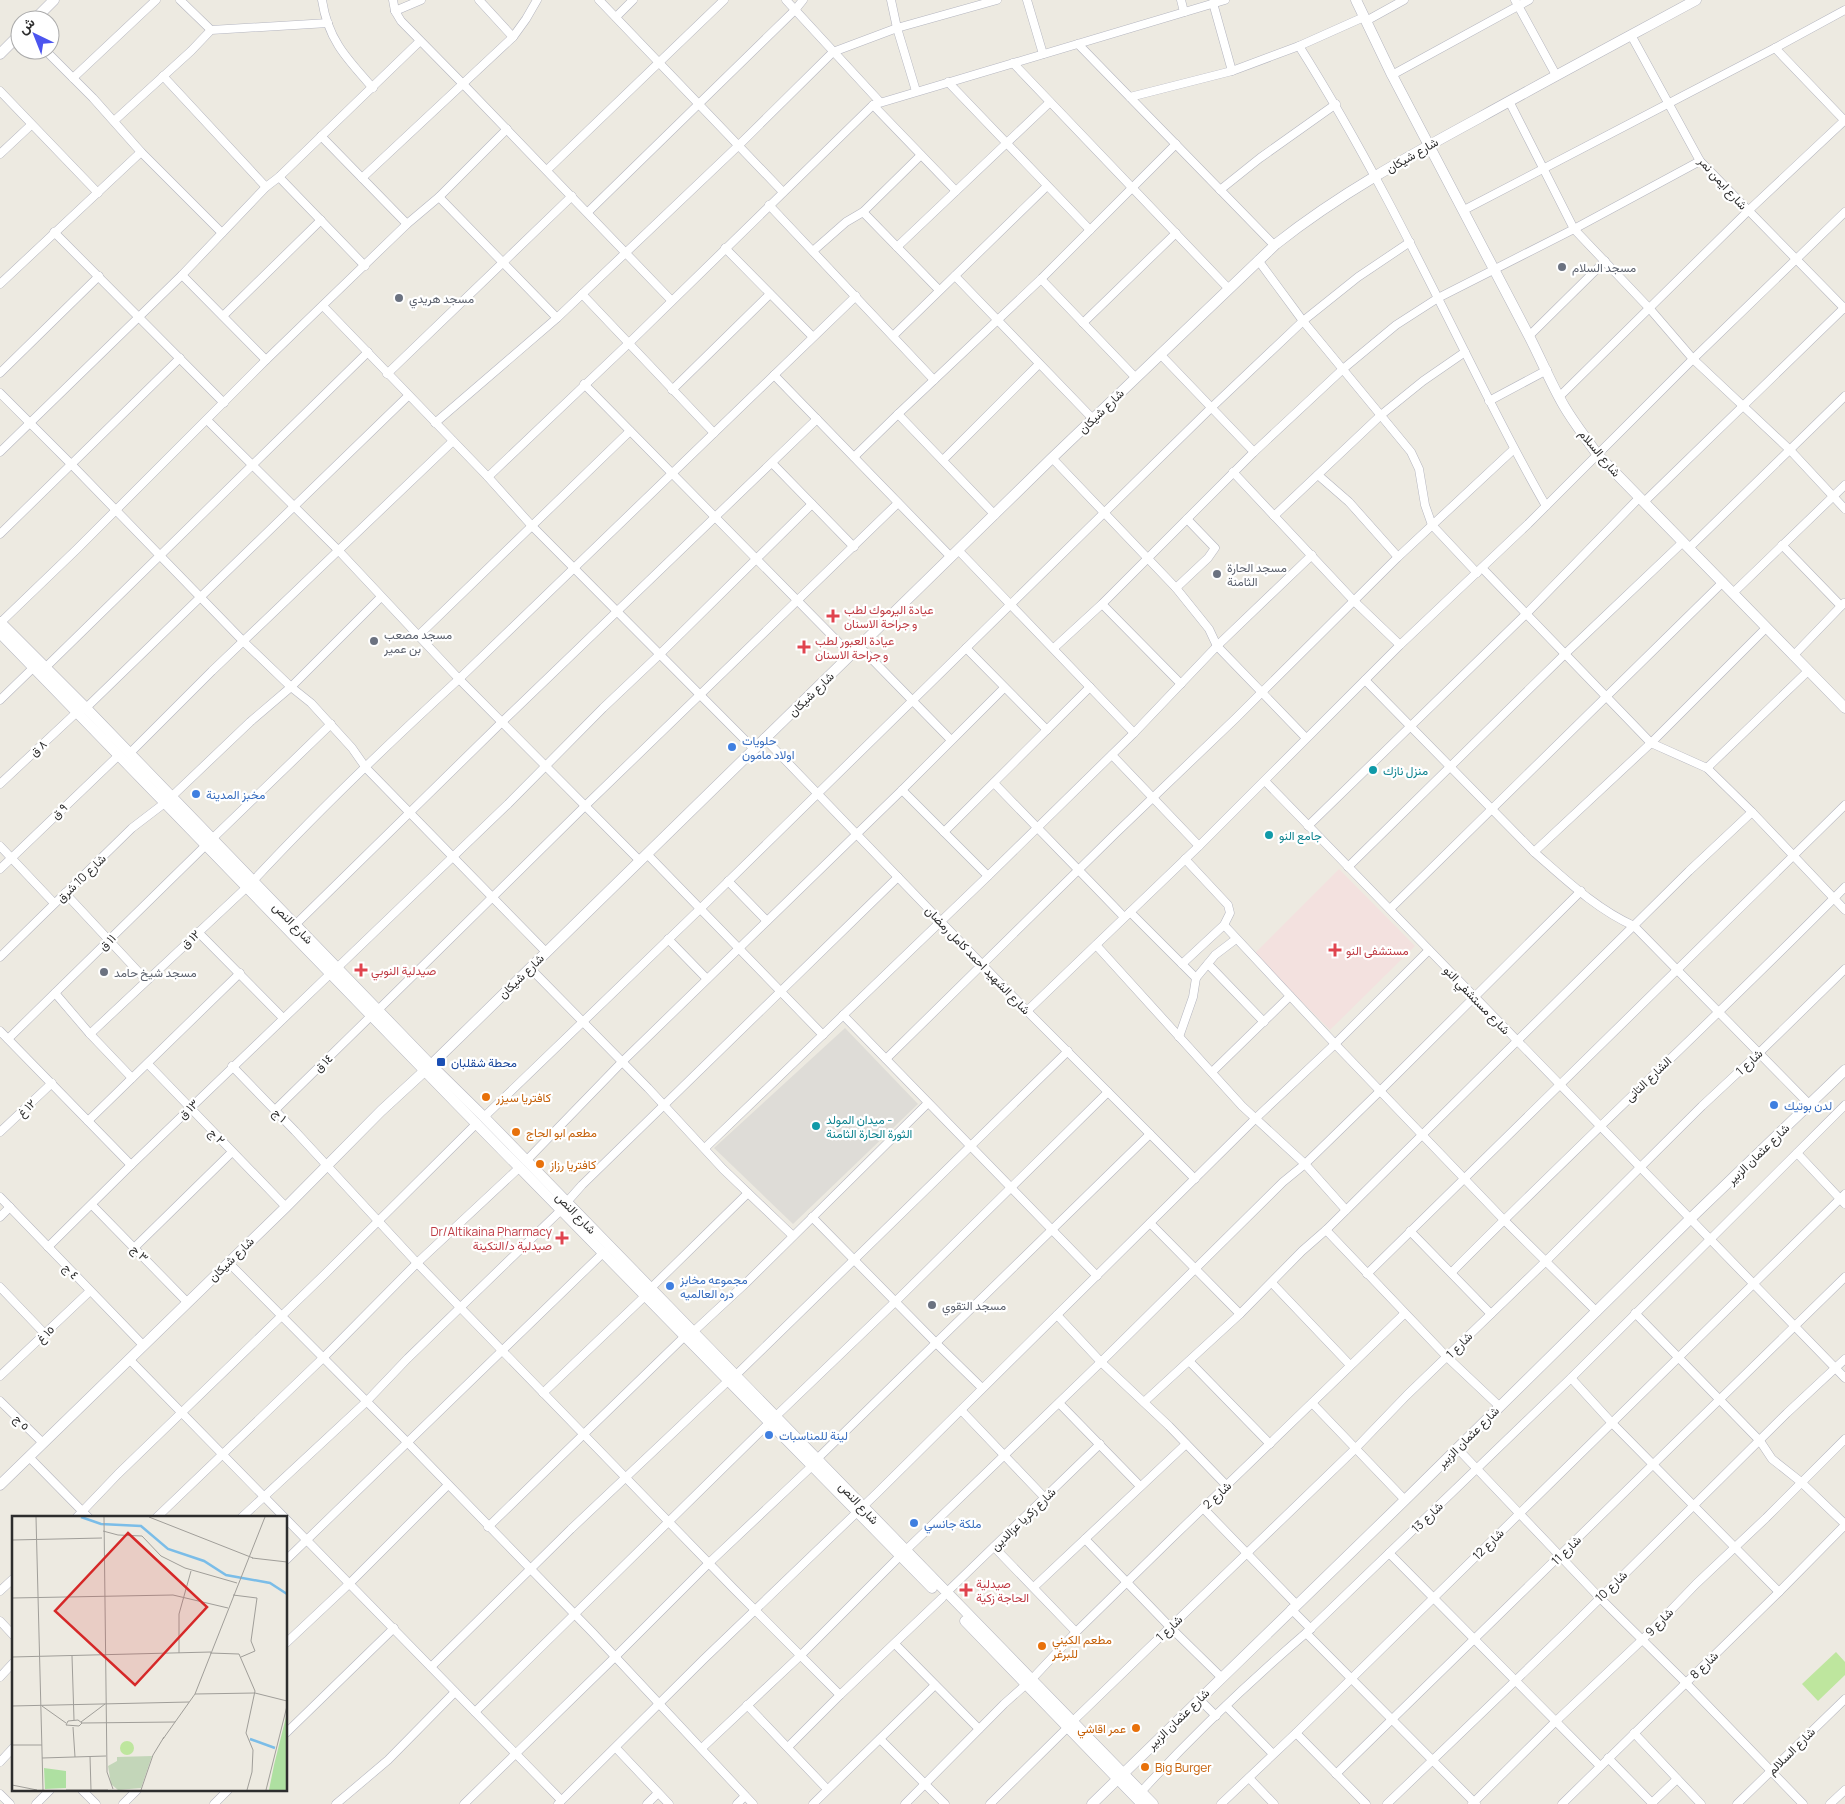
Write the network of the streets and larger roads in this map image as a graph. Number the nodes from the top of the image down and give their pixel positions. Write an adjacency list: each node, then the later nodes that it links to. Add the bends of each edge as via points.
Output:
1 (54, 0): 25 (street)
2 (156, 0): 52 (street)
3 (180, 0): 34 (street)
4 (322, 0): 32 (street)
5 (393, 0): 28 (street)
6 (421, 0): 28 (street)
7 (479, 0): 36 (street)
8 (536, 0): 36 (street)
9 (599, 0): 30 (street)
10 (633, 0): 30 (street)
11 (724, 0): 46 (street)
12 (786, 0): 26 (street)
13 (803, 0): 26 (street)
14 (891, 0): 33 (street)
15 (998, 0): 33 (street)
16 (1027, 0): 44 (street)
17 (1181, 0): 29 (street)
18 (1225, 0): 23 (street)
19 (1356, 0): 31 (street, شارع السلام)
20 (1404, 0): 31 (street)
21 (1529, 0): 24 (street)
22 (1693, 1): 35 (street, شارع شيكان)
23 (1213, 3): 29 (street); 48 (street)
24 (1517, 3): 49 (street); 50 (street)
25 (44, 10)
26 (795, 10): 42 (street); 62 (street)
27 (1845, 10): 41 (street)
28 (396, 11): 37 (street)
29 (1184, 12): 39 (street)
30 (616, 17): 46 (street)
31 (1365, 19): 40 (street); 49 (street, شارع السلام)
32 (328, 22): 34 (street); 55 (street, via 341,52)
33 (897, 28): 42 (street); 57 (street)
34 (210, 30): 51 (street)
35 (1631, 35): 50 (street, شارع شيكان); 64 (street, شارع ايمن نمر)
36 (513, 37): 54 (street)
37 (420, 41): 54 (street); 55 (street)
38 (10, 44): 43 (street)
39 (1078, 44): 44 (street); 58 (street)
40 (1299, 46): 48 (street); 63 (street)
41 (1775, 48): 64 (street); 66 (street)
42 (833, 52): 61 (street); 73 (street)
43 (0, 54)
44 (1043, 54): 47 (street)
45 (55, 60): 52 (street)
46 (659, 62): 62 (street); 79 (street)
47 (1013, 63): 53 (street); 60 (street)
48 (1232, 71): 58 (street)
49 (1392, 75): 72 (street, شارع السلام)
50 (1556, 75): 59 (street, شارع شيكان)
51 (163, 76): 65 (street); 84 (street)
52 (73, 78): 65 (street)
53 (948, 82): 57 (street); 70 (street)
54 (463, 84): 68 (street); 82 (street)
55 (373, 88): 69 (street)
56 (0, 91): 67 (street)
57 (916, 91): 61 (street)
58 (1130, 97): 71 (street)
59 (1509, 101): 72 (street, شارع شيكان); 78 (street)
60 (1050, 102): 70 (street); 85 (street)
61 (877, 103): 76 (street); 88 (street)
62 (699, 104): 73 (street); 95 (street)
63 (1336, 104): 80 (street); 86 (street)
64 (1668, 104): 77 (street, شارع ايمن نمر); 78 (street)
65 (114, 121): 74 (street)
66 (1845, 121): 94 (street)
67 (32, 125): 75 (street); 89 (street)
68 (507, 129): 79 (street); 91 (street)
69 (321, 136): 81 (street); 82 (street)
70 (1006, 143): 83 (street); 87 (street)
71 (1176, 144): 85 (street); 86 (street)
72 (1430, 144): 80 (street, شارع شيكان); 93 (street, شارع السلام)
73 (739, 145): 88 (street); 110 (street)
74 (140, 152): 89 (street); 103 (street)
75 (0, 154)
76 (921, 154): 87 (street); 96 (street)
77 (1700, 161): 94 (street, شارع ايمن نمر); 100 (street)
78 (1544, 169): 93 (street); 100 (street)
79 (547, 170): 90 (street)
80 (1375, 176): 105 (street); 106 (street, شارع شيكان)
81 (279, 177): 84 (street); 98 (street)
82 (362, 178): 99 (street)
83 (1047, 186): 101 (street); 119 (street)
84 (266, 187): 103 (street)
85 (1132, 188): 101 (street); 104 (street)
86 (1220, 190): 106 (street)
87 (956, 191): 107 (street)
88 (783, 192): 92 (street)
89 (98, 193): 102 (street)
90 (572, 196): 95 (street); 114 (street)
91 (439, 197): 99 (street); 114 (street)
92 (769, 205): 108 (street); 109 (street)
93 (1464, 210): 116 (street, شارع السلام)
94 (1748, 211): 112 (street, شارع ايمن نمر); 131 (street)
95 (588, 212): 110 (street)
96 (863, 212): 107 (street); 109 (street, via 846,222)
97 (1845, 212): 112 (street)
98 (321, 220): 115 (street); 132 (street)
99 (407, 224): 115 (street)
100 (1574, 229): 113 (street); 116 (street)
101 (1090, 230): 120 (street)
102 (54, 232): 118 (street); 121 (street)
103 (222, 233): 117 (street)
104 (1176, 233): 122 (street); 137 (street)
105 (1410, 242): 127 (street); 136 (street)
106 (1274, 245): 111 (street, شارع شيكان)
107 (897, 247): 123 (street)
108 (725, 248): 125 (street); 128 (street)
109 (813, 251): 126 (street)
110 (626, 253): 124 (street); 128 (street)
111 (1258, 260): 122 (street, شارع شيكان); 136 (street)
112 (1796, 260): 130 (street, شارع ايمن نمر); 146 (street)
113 (1605, 261): 131 (street); 139 (street)
114 (503, 262): 134 (street); 152 (street)
115 (366, 266): 129 (street)
116 (1494, 269): 127 (street); 139 (street, شارع السلام)
117 (182, 275): 132 (street); 133 (street)
118 (99, 276): 133 (street); 151 (street)
119 (955, 276): 123 (street); 135 (street)
120 (1041, 279): 135 (street); 137 (street)
121 (0, 284)
122 (1228, 288): 144 (street, شارع شيكان)
123 (939, 290): 138 (street)
124 (582, 294): 134 (street); 141 (street)
125 (770, 294): 140 (street); 157 (street)
126 (856, 296): 138 (street); 140 (street, ١٢ ق)
127 (1438, 298): 143 (street); 149 (street, via 1396,325)
128 (671, 300): 141 (street)
129 (323, 306): 142 (street); 147 (street)
130 (1845, 308): 164 (street)
131 (1650, 309): 146 (street); 161 (street)
132 (222, 316): 147 (street)
133 (137, 317): 145 (street); 171 (street)
134 (557, 318): 172 (street)
135 (997, 320): 148 (street); 155 (street)
136 (1303, 321): 149 (street); 165 (street)
137 (1084, 323): 154 (street)
138 (893, 336): 155 (street)
139 (1529, 336): 150 (street, شارع السلام)
140 (813, 337): 153 (street, ١٢ ق)
141 (628, 344): 156 (street); 157 (street)
142 (368, 352): 152 (street); 186 (street)
143 (1465, 352): 162 (street); 167 (street)
144 (1160, 354): 154 (street, شارع شيكان); 165 (street)
145 (180, 358): 163 (street); 185 (street)
146 (1693, 359): 164 (street); 180 (street)
147 (266, 360): 163 (street)
148 (1039, 364): 169 (street); 183 (street)
149 (1343, 369): 167 (street); 179 (street)
150 (1547, 370): 161 (street, شارع السلام); 162 (street)
151 (0, 373)
152 (387, 374): 159 (street)
153 (774, 375): 168 (street); 174 (street, ١٢ ق)
154 (1136, 377): 169 (street, شارع شيكان)
155 (934, 380): 166 (street)
156 (584, 384): 173 (street); 190 (street)
157 (672, 390): 174 (street)
158 (0, 393): 171 (street)
159 (408, 396): 172 (street); 197 (street, ٨ ق)
160 (1845, 396): 177 (street)
161 (1559, 397): 180 (street, شارع السلام)
162 (1489, 401): 176 (street)
163 (224, 404): 170 (street)
164 (1744, 406): 177 (street); 193 (street)
165 (1211, 408): 179 (street); 200 (street)
166 (898, 414): 181 (street); 183 (street)
167 (1381, 415): 189 (street); 206 (street, via 1416,460)
168 (817, 419): 181 (street); 184 (street)
169 (1093, 419): 182 (street, شارع شيكان)
170 (207, 420): 186 (street); 199 (street)
171 (30, 423): 178 (street); 185 (street)
172 (435, 423): 175 (street)
173 (630, 431): 188 (street); 205 (street)
174 (714, 433): 188 (street, ١٢ ق)
175 (453, 441): 190 (street); 211 (street)
176 (1514, 449): 196 (street); 206 (street)
177 (1790, 450): 192 (street); 208 (street)
178 (0, 452)
179 (1254, 452): 187 (street)
180 (1597, 454): 193 (street, شارع السلام); 196 (street)
181 (854, 457): 194 (street)
182 (1052, 458): 200 (street); 201 (street, شارع شيكان)
183 (943, 460): 201 (street)
184 (772, 463): 195 (street); 203 (street)
185 (71, 464): 199 (street); 207 (street)
186 (253, 465): 197 (street); 213 (street)
187 (1233, 472): 202 (street); 204 (street)
188 (671, 474): 203 (street); 218 (street, ١٢ ق)
189 (1318, 475): 202 (street); 215 (street, via 1349,502)
190 (488, 477): 205 (street)
191 (1845, 485): 192 (street)
192 (1832, 497): 198 (street); 209 (street)
193 (1642, 500): 208 (street, شارع السلام); 231 (street)
194 (898, 503): 210 (street, ١٤ ق); 212 (street)
195 (812, 504): 210 (street); 217 (street, ١٣ ق)
196 (1546, 506): 219 (street)
197 (294, 508): 211 (street); 223 (street, ٨ ق)
198 (1845, 509)
199 (116, 510): 213 (street); 232 (street)
200 (1105, 512): 216 (street); 227 (street)
201 (995, 515): 212 (street, شارع شيكان)
202 (1274, 516): 214 (street)
203 (715, 518): 217 (street); 230 (street)
204 (1187, 519): 216 (street); 221 (street, via 1215,548)
205 (532, 526): 218 (street); 234 (street)
206 (1432, 526): 215 (street); 219 (street)
207 (0, 534)
208 (1686, 545): 220 (street, شارع السلام); 241 (street)
209 (1782, 545): 222 (street); 229 (street)
210 (854, 547): 226 (street, ١٤ ق)
211 (338, 550): 224 (street); 235 (street)
212 (955, 554): 227 (street); 238 (street, شارع شيكان)
213 (160, 555): 223 (street); 246 (street)
214 (1312, 555): 225 (street); 237 (street)
215 (1398, 557): 225 (street)
216 (1148, 558): 221 (street); 228 (street)
217 (756, 560): 226 (street); 242 (street, ١٣ ق)
218 (574, 568): 230 (street); 248 (street, ١٢ ق)
219 (1480, 570): 231 (street); 236 (street)
220 (1722, 582): 222 (street, شارع السلام); 256 (street)
221 (1176, 588): 237 (street, via 1209,629)
222 (1733, 593): 233 (street, شارع السلام)
223 (201, 597): 235 (street); 260 (street, ٨ ق)
224 (381, 597): 234 (street); 251 (street, شارع 10 شرق)
225 (1354, 601): 236 (street); 254 (street)
226 (798, 602): 243 (street); 255 (street, ١٤ ق)
227 (1011, 604): 239 (street); 240 (street)
228 (1102, 604): 240 (street); 250 (street)
229 (1843, 605): 244 (street)
230 (617, 612): 242 (street); 261 (street)
231 (1527, 614): 241 (street); 263 (street)
232 (0, 625): 245 (street, شارع النص); 246 (street, شارع النص)
233 (1766, 628): 244 (street, شارع السلام); 269 (street)
234 (418, 636): 248 (street)
235 (244, 642): 251 (street); 271 (street)
236 (1400, 645): 249 (street)
237 (1217, 646): 250 (street); 254 (street)
238 (860, 647): 243 (street, شارع شيكان); 258 (street)
239 (966, 648): 253 (street); 258 (street)
240 (1054, 648): 252 (street)
241 (1566, 653): 256 (street); 276 (street)
242 (660, 655): 255 (street); 274 (street, ١٣ ق)
243 (851, 655): 266 (street, شارع شيكان)
244 (1793, 656): 247 (street, شارع السلام)
245 (34, 667): 257 (street); 260 (street, شارع النص)
246 (46, 667): 260 (street, شارع النص)
247 (1808, 671): 259 (street, شارع السلام); 277 (street)
248 (458, 680): 261 (street); 275 (street, ١٢ ق)
249 (1365, 680): 263 (street); 267 (street)
250 (1181, 684): 265 (street)
251 (291, 687): 262 (street); 284 (street, شارع 10 شرق)
252 (1090, 687): 264 (street); 265 (street)
253 (1004, 688): 264 (street); 268 (street)
254 (1261, 693): 267 (street); 283 (street)
255 (700, 695): 270 (street); 286 (street, ١٤ ق)
256 (1607, 696): 269 (street); 287 (street)
257 (0, 700)
258 (912, 701): 268 (street); 282 (street)
259 (1843, 702)
260 (82, 710): 271 (street, شارع النص); 272 (street, شارع النص); 280 (street, ٨ ق)
261 (502, 722): 274 (street); 289 (street)
262 (331, 724): 275 (street); 294 (street, ١١ ق)
263 (1411, 726): 276 (street); 290 (street)
264 (1047, 730): 279 (street)
265 (1134, 733): 273 (street)
266 (764, 738): 270 (street, شارع شيكان); 282 (street, شارع الشهيد احمد كامل رمضان)
267 (1306, 738): 278 (street)
268 (951, 740): 281 (street)
269 (1651, 743): 277 (street); 297 (street)
270 (754, 749): 301 (street, شارع شيكان)
271 (130, 753): 284 (street, شارع النص)
272 (119, 755): 284 (street, شارع النص); 298 (street, ٩ ق)
273 (1112, 755): 283 (street); 291 (street)
274 (545, 766): 286 (street); 299 (street, ١٣ ق)
275 (366, 768): 289 (street); 309 (street, ١٢ ق)
276 (1450, 768): 287 (street); 303 (street)
277 (1707, 768): 288 (street)
278 (1264, 780): 290 (street, شارع مستشفي النو); 296 (street)
279 (994, 783): 291 (street); 292 (street)
280 (0, 784)
281 (902, 790): 292 (street); 293 (street)
282 (817, 794): 293 (street, شارع الشهيد احمد كامل رمضان); 308 (street)
283 (1153, 798): 296 (street); 305 (street)
284 (168, 799): 294 (street, شارع النص); 312 (street, شارع 10 شرق, via 132,828)
285 (1845, 805): 300 (street)
286 (585, 806): 301 (street); 313 (street, ١٤ ق)
287 (1491, 809): 297 (street); 317 (street)
288 (1752, 812): 300 (street); 324 (street)
289 (409, 813): 299 (street); 322 (street)
290 (1308, 826): 303 (street, شارع مستشفي النو)
291 (1037, 827): 305 (street); 306 (street)
292 (944, 832): 306 (street)
293 (857, 834): 307 (street, شارع الشهيد احمد كامل رمضان); 320 (street)
294 (209, 842): 309 (street, شارع النص); 328 (street, ١١ ق)
295 (0, 846): 298 (street)
296 (1198, 846): 302 (street)
297 (1534, 852): 311 (street)
298 (12, 857): 304 (street, ٩ ق); 315 (street)
299 (454, 857): 313 (street); 339 (street, ١٣ ق)
300 (1793, 857): 314 (street); 340 (street)
301 (643, 858): 316 (street); 332 (street, شارع شيكان)
302 (1185, 859): 319 (street); 323 (street, via 1228,905 1230,913)
303 (1348, 867): 317 (street, شارع مستشفي النو)
304 (0, 869)
305 (1080, 870): 319 (street); 336 (street)
306 (988, 876): 321 (street)
307 (898, 877): 321 (street, شارع الشهيد احمد كامل رمضان); 345 (street)
308 (728, 881): 316 (street); 320 (street)
309 (250, 884): 322 (street, شارع النص); 325 (street, ١٢ ق); 339 (street, شارع النص)
310 (1845, 887): 314 (street, الشارع التانى)
311 (1581, 891): 324 (street, via 1617,918); 348 (street)
312 (65, 893): 315 (street, شارع 10 شرق); 328 (street)
313 (494, 897): 332 (street); 351 (street, ١٤ ق)
314 (1834, 899): 318 (street); 350 (street, الشارع التانى)
315 (54, 903): 333 (street, شارع 10 شرق)
316 (700, 908): 326 (street); 330 (street)
317 (1390, 909): 331 (street, شارع مستشفي النو)
318 (1845, 910)
319 (1127, 915): 329 (street); 334 (street)
320 (767, 921): 330 (street)
321 (940, 921): 336 (street, شارع الشهيد احمد كامل رمضان); 352 (street)
322 (295, 925): 339 (street, شارع النص)
323 (1224, 925): 327 (street); 334 (street)
324 (1634, 926): 340 (street); 361 (street)
325 (198, 932): 341 (street); 344 (street, ١٢ ق)
326 (668, 939): 343 (street); 354 (street)
327 (1236, 939): 335 (street); 347 (street)
328 (108, 941): 344 (street); 346 (street, ١١ ق)
329 (1096, 945): 349 (street); 359 (street)
330 (739, 949): 343 (street); 345 (street)
331 (1429, 950): 348 (street, شارع مستشفي النو); 362 (street)
332 (546, 952): 337 (street, شارع شيكان)
333 (0, 957)
334 (1182, 964): 342 (street)
335 (1208, 964): 342 (street); 355 (street)
336 (982, 965): 349 (street, شارع الشهيد احمد كامل رمضان); 365 (street)
337 (530, 968): 354 (street); 369 (street, شارع شيكان)
338 (1845, 969): 364 (street, شارع 1)
339 (334, 970): 351 (street, شارع النص); 353 (street, ١٣ ق)
340 (1678, 970): 350 (street); 374 (street)
341 (240, 974): 353 (street); 367 (street)
342 (1196, 978): 359 (street)
343 (707, 979): 366 (street)
344 (146, 980): 357 (street, ١٢ ق)
345 (780, 992): 358 (street); 380 (street)
346 (55, 993): 357 (street); 360 (street, ١١ ق)
347 (1290, 996): 355 (street); 362 (street)
348 (1474, 996): 361 (street, شارع مستشفي النو); 375 (street)
349 (1027, 1011): 363 (street, شارع الشهيد احمد كامل رمضان)
350 (1720, 1012): 364 (street); 388 (street, الشارع التانى)
351 (375, 1013): 369 (street, شارع النص); 382 (street, ١٤ ق)
352 (843, 1015): 358 (street); 365 (street)
353 (283, 1018): 368 (street, ١٣ ق)
354 (583, 1022): 366 (street); 385 (street)
355 (1264, 1022): 371 (street)
356 (0, 1031): 360 (street)
357 (90, 1034): 372 (street)
358 (823, 1035): 393 (street)
359 (1179, 1037): 371 (street)
360 (8, 1039): 373 (street)
361 (1518, 1041): 374 (street, شارع مستشفي النو); 391 (street)
362 (1335, 1044): 375 (street); 383 (street)
363 (1068, 1051): 376 (street, شارع الشهيد احمد كامل رمضان); 392 (street)
364 (1760, 1052): 378 (street); 400 (street, شارع 1)
365 (886, 1059): 377 (street)
366 (623, 1061): 380 (street); 396 (street)
367 (148, 1064): 372 (street); 381 (street, ٢ ج)
368 (232, 1066): 381 (street, ١٣ ق); 382 (street, ١ ج)
369 (428, 1068): 385 (street, شارع النص); 399 (street, شارع شيكان)
370 (1845, 1070): 378 (street, شارع عثمان الزبير)
371 (1212, 1072): 383 (street)
372 (132, 1078): 386 (street)
373 (52, 1083): 386 (street); 387 (street, ١٢ غ)
374 (1560, 1084): 388 (street, شارع مستشفي النو); 401 (street)
375 (1380, 1091): 391 (street); 397 (street)
376 (1108, 1092): 390 (street, شارع الشهيد احمد كامل رمضان); 403 (street)
377 (928, 1104): 392 (street); 413 (street)
378 (1810, 1105): 414 (street, شارع عثمان الزبير)
379 (1845, 1105): 395 (street, شارع 13)
380 (664, 1106): 393 (street); 408 (street)
381 (190, 1108): 394 (street, ٢ ج); 398 (street, ١٣ ق)
382 (275, 1110): 399 (street, ١ ج)
383 (1256, 1118): 397 (street); 402 (street)
384 (0, 1120): 387 (street)
385 (480, 1120): 396 (street, شارع النص); 416 (street)
386 (88, 1121): 398 (street)
387 (6, 1126): 389 (street, ١٢ غ)
388 (1600, 1126): 400 (street, شارع مستشفي النو); 415 (street, الشارع التانى)
389 (0, 1132)
390 (1150, 1134): 402 (street, شارع الشهيد احمد كامل رمضان); 418 (street)
391 (1423, 1134): 401 (street); 411 (street)
392 (970, 1146): 403 (street); 426 (street)
393 (705, 1148): 404 (street)
394 (232, 1152): 410 (street, ٢ ج); 424 (street)
395 (1797, 1153): 406 (street); 422 (street, شارع 13)
396 (523, 1164): 408 (street, شارع النص); 429 (street)
397 (1305, 1164): 411 (street); 430 (street)
398 (131, 1165): 407 (street, ١٣ ق)
399 (326, 1166): 410 (street, شارع شيكان); 416 (street, ١ ج)
400 (1641, 1168): 414 (street, شارع مستشفي النو); 428 (street, شارع 1)
401 (1465, 1178): 415 (street); 420 (street)
402 (1195, 1179): 417 (street)
403 (1011, 1188): 418 (street); 440 (street)
404 (748, 1193): 421 (street); 439 (street)
405 (0, 1197): 409 (street, ٤ ج)
406 (1843, 1199): 436 (street, شارع 12)
407 (92, 1205): 423 (street, ١٣ ق); 424 (street, ٣ ج)
408 (564, 1206): 425 (street, شارع النص); 439 (street, شارع النص); 442 (street)
409 (10, 1207): 412 (street); 423 (street, ٤ ج)
410 (286, 1207): 427 (street, شارع شيكان)
411 (1346, 1210): 419 (street)
412 (0, 1217)
413 (812, 1217): 421 (street); 426 (street)
414 (1690, 1219): 422 (street, شارع مستشفي النو); 443 (street, شارع عثمان الزبير)
415 (1504, 1220): 428 (street); 431 (street, الشارع التانى)
416 (377, 1222): 429 (street, ١ ج); 449 (street)
417 (1150, 1223): 430 (street); 433 (street)
418 (1052, 1230): 433 (street); 453 (street)
419 (1326, 1230): 432 (street); 435 (street)
420 (1410, 1231): 431 (street); 432 (street)
421 (793, 1236): 452 (street)
422 (1710, 1239): 436 (street, شارع مستشفي النو); 444 (street, شارع 13)
423 (48, 1248): 437 (street, ٤ ج)
424 (134, 1248): 441 (street, ٣ ج)
425 (604, 1252): 439 (street, شارع النص); 455 (street)
426 (853, 1259): 440 (street); 466 (street)
427 (228, 1262): 441 (street, شارع شيكان); 449 (street)
428 (1545, 1262): 443 (street); 447 (street, شارع 1)
429 (417, 1263): 442 (street, ١ ج); 458 (street)
430 (1195, 1268): 445 (street); 462 (street)
431 (1452, 1272): 447 (street)
432 (1367, 1274): 446 (street)
433 (1097, 1276): 448 (street)
434 (1845, 1276): 450 (street, شارع 11)
435 (1272, 1283): 445 (street); 463 (street)
436 (1754, 1284): 450 (street, شارع مستشفي النو); 457 (street, شارع 12)
437 (90, 1291): 451 (street, ١٥ غ); 454 (street, ٤ ج)
438 (2, 1292): 451 (street)
439 (648, 1292): 452 (street, شارع النص); 470 (street)
440 (896, 1301): 453 (street); 480 (street)
441 (187, 1302): 454 (street, شارع شيكان)
442 (461, 1308): 455 (street, ١ ج); 473 (street)
443 (1597, 1312): 477 (street, شارع عثمان الزبير)
444 (1636, 1313): 457 (street); 467 (street, شارع 13)
445 (1240, 1314): 461 (street)
446 (1404, 1314): 456 (street); 463 (street, شارع 2)
447 (1492, 1314): 456 (street, شارع 1)
448 (1057, 1315): 462 (street); 469 (street)
449 (282, 1316): 458 (street); 479 (street)
450 (1794, 1326): 464 (street, شارع مستشفي النو); 471 (street, شارع 11)
451 (44, 1334): 465 (street, ١٥ غ)
452 (689, 1334): 466 (street, شارع النص); 482 (street)
453 (936, 1344): 469 (street); 495 (street)
454 (144, 1345): 459 (street, شارع شيكان)
455 (502, 1350): 470 (street, ١ ج); 486 (street)
456 (1447, 1357): 477 (street); 491 (street, شارع 1)
457 (1680, 1357): 471 (street); 481 (street, شارع 12)
458 (323, 1358): 473 (street); 492 (street)
459 (129, 1359): 479 (street); 485 (street, شارع شيكان)
460 (1845, 1359): 464 (street, شارع 10)
461 (1189, 1361): 475 (street); 489 (street)
462 (1101, 1362): 474 (street); 475 (street)
463 (1350, 1365): 476 (street, شارع 2)
464 (1835, 1368): 468 (street, شارع مستشفي النو); 484 (street, شارع 10)
465 (0, 1376)
466 (732, 1378): 480 (street, شارع النص); 498 (street)
467 (1570, 1378): 481 (street); 497 (street, شارع 13)
468 (1845, 1378)
469 (982, 1388): 478 (street)
470 (543, 1393): 482 (street, ١ ج)
471 (1720, 1399): 484 (street); 496 (street, شارع 11)
472 (0, 1401): 485 (street, ٥ ج)
473 (366, 1402): 486 (street); 504 (street)
474 (1059, 1402): 487 (street); 494 (street)
475 (1144, 1402): 488 (street)
476 (1312, 1403): 489 (street, شارع 2); 491 (street)
477 (1499, 1406): 490 (street, شارع عثمان الزبير)
478 (961, 1410): 494 (street); 509 (street)
479 (181, 1412): 492 (street); 510 (street)
480 (772, 1420): 495 (street, شارع النص); 518 (street)
481 (1612, 1423): 496 (street); 511 (street, شارع 12)
482 (584, 1435): 498 (street, ١ ج); 520 (street)
483 (1845, 1439): 499 (street, شارع 9)
484 (1760, 1441): 499 (street, via 1772,1458); 507 (street, شارع 10)
485 (43, 1443): 493 (street, شارع شيكان)
486 (408, 1443): 501 (street); 522 (street)
487 (1100, 1444): 502 (street); 505 (street, شارع زكريا عزالدين)
488 (1186, 1444): 502 (street); 503 (street)
489 (1270, 1444): 503 (street, شارع 2)
490 (1457, 1448): 497 (street); 506 (street, شارع عثمان الزبير)
491 (1355, 1449): 506 (street); 527 (street, شارع 1)
492 (222, 1455): 504 (street); 514 (street)
493 (29, 1456): 500 (street, شارع شيكان); 510 (street)
494 (1004, 1456): 505 (street); 525 (street)
495 (814, 1462): 509 (street, شارع النص); 530 (street)
496 (1653, 1464): 507 (street); 528 (street, شارع 11)
497 (1477, 1468): 511 (street); 526 (street, شارع 13)
498 (627, 1477): 518 (street, ١ ج); 531 (street)
499 (1801, 1482): 519 (street); 524 (street, شارع 9)
500 (0, 1485)
501 (448, 1485): 520 (street); 534 (street)
502 (1140, 1486): 521 (street)
503 (1227, 1486): 508 (street, شارع 2)
504 (264, 1496): 515 (street); 516 (street)
505 (1045, 1498): 523 (street, شارع زكريا عزالدين)
506 (1405, 1500): 541 (street, شارع عثمان الزبير)
507 (1694, 1505): 524 (street); 539 (street, شارع 10)
508 (1203, 1508): 527 (street); 533 (street, شارع 2)
509 (859, 1509): 525 (street, شارع النص); 542 (street)
510 (82, 1511): 512 (street); 513 (street)
511 (1519, 1513): 528 (street); 540 (street, شارع 12)
512 (78, 1516)
513 (86, 1516)
514 (158, 1516)
515 (244, 1516)
516 (284, 1516)
517 (288, 1520): 522 (street)
518 (669, 1522): 530 (street, ١ ج); 543 (street)
519 (1845, 1524): 537 (street, شارع 8)
520 (488, 1527): 531 (street)
521 (1085, 1539): 533 (street); 535 (street)
522 (308, 1540): 529 (street); 534 (street)
523 (994, 1547): 535 (street); 538 (street, شارع زكريا عزالدين)
524 (1734, 1547): 537 (street); 551 (street, شارع 9)
525 (902, 1553): 538 (street, شارع النص); 554 (street)
526 (1389, 1553): 540 (street); 547 (street, شارع 13)
527 (1246, 1554): 541 (street); 545 (street, شارع 1)
528 (1560, 1556): 539 (street); 550 (street, شارع 11)
529 (288, 1558)
530 (709, 1563): 542 (street, ١ ج); 555 (street)
531 (530, 1570): 543 (street); 557 (street)
532 (12, 1580): 536 (street)
533 (1128, 1582): 545 (street); 548 (street, شارع 2)
534 (350, 1583): 546 (street); 552 (street)
535 (1034, 1587): 548 (street)
536 (0, 1591)
537 (1779, 1592): 563 (street, شارع 8)
538 (944, 1595): 553 (street, شارع زكريا عزالدين); 562 (street, شارع النص)
539 (1599, 1597): 551 (street); 561 (street, شارع 10)
540 (1434, 1598): 550 (street); 560 (street, شارع 12)
541 (1294, 1607): 547 (street); 559 (street, شارع عثمان الزبير)
542 (756, 1610): 554 (street, ١ ج); 569 (street)
543 (574, 1614): 555 (street); 572 (street)
544 (0, 1621): 549 (street)
545 (1170, 1627): 559 (street); 577 (street, شارع 1)
546 (394, 1628): 557 (street); 578 (street)
547 (1309, 1631): 560 (street); 571 (street, شارع 13)
548 (1076, 1632): 562 (street, شارع 2)
549 (12, 1634)
550 (1474, 1639): 561 (street); 574 (street, شارع 11)
551 (1642, 1640): 563 (street); 575 (street, شارع 9)
552 (288, 1641)
553 (895, 1644): 564 (street); 566 (street, شارع زكريا عزالدين)
554 (801, 1655): 566 (street, ١ ج); 570 (street)
555 (615, 1657): 569 (street); 588 (street)
556 (12, 1664): 558 (street)
557 (431, 1667): 565 (street)
558 (0, 1677)
559 (1221, 1677): 567 (street, شارع عثمان الزبير)
560 (1351, 1678): 574 (street); 581 (street, شارع 12)
561 (1516, 1680): 575 (street); 591 (street, شارع 10)
562 (1030, 1682): 577 (street, شارع النص); 579 (street, شارع 2)
563 (1685, 1682): 582 (street, شارع 8); 594 (street)
564 (935, 1685): 579 (street); 583 (street)
565 (455, 1692): 572 (street); 618 (street, via 388,1760)
566 (840, 1695): 586 (street, شارع زكريا عزالدين)
567 (1199, 1699): 573 (street); 596 (street, شارع عثمان الزبير)
568 (1845, 1699): 594 (street, شارع السلالم)
569 (660, 1703): 584 (street); 585 (street)
570 (747, 1705): 585 (street); 586 (street)
571 (1226, 1706): 573 (street, شارع 13); 589 (street)
572 (475, 1712): 588 (street)
573 (1216, 1716): 609 (street, شارع 13, via 1163,1768)
574 (1392, 1720): 591 (street); 595 (street, شارع 11)
575 (1556, 1721): 593 (street); 611 (street, شارع 9)
576 (288, 1722): 578 (street)
577 (1071, 1724): 596 (street, شارع النص); 627 (street, شارع 1)
578 (292, 1726): 580 (street)
579 (979, 1729): 599 (street, شارع 2)
580 (288, 1731)
581 (1296, 1733): 589 (street, شارع 12); 595 (street)
582 (1634, 1733): 590 (street, شارع 8); 598 (street)
583 (880, 1740): 599 (street); 600 (street)
584 (616, 1748): 606 (street); 610 (street)
585 (702, 1748): 608 (street)
586 (788, 1748): 600 (street)
587 (12, 1749): 592 (street)
588 (516, 1753): 610 (street); 619 (street)
589 (1273, 1754): 597 (street, شارع 12)
590 (1608, 1758): 593 (street, شارع 8); 612 (street)
591 (1432, 1759): 611 (street); 633 (street, شارع 10)
592 (0, 1762)
593 (1600, 1766): 634 (street, شارع 8)
594 (1771, 1772): 636 (street, شارع السلالم); 637 (street)
595 (1336, 1774): 632 (street)
596 (1120, 1776): 609 (street, شارع النص); 628 (street, شارع عثمان الزبير)
597 (1248, 1778): 630 (street, شارع 12); 631 (street)
598 (1677, 1779): 612 (street); 635 (street)
599 (925, 1784): 625 (street, شارع 2); 626 (street)
600 (827, 1789): 624 (street)
601 (1845, 1790): 638 (street)
602 (48, 1792): 614 (street)
603 (84, 1792): 615 (street)
604 (135, 1792): 616 (street)
605 (226, 1792): 617 (street)
606 (658, 1793): 620 (street); 621 (street)
607 (0, 1794): 613 (street)
608 (745, 1796): 622 (street); 623 (street)
609 (1138, 1800): 629 (street, شارع النص)
610 (560, 1802)
611 (1474, 1803)
612 (1652, 1803)
613 (10, 1804)
614 (36, 1804)
615 (96, 1804)
616 (123, 1804)
617 (214, 1804)
618 (336, 1804)
619 (464, 1804)
620 (647, 1804)
621 (668, 1804)
622 (736, 1804)
623 (753, 1804)
624 (812, 1804)
625 (905, 1804)
626 (945, 1804)
627 (990, 1804)
628 (1092, 1804)
629 (1152, 1804)
630 (1221, 1804)
631 (1274, 1804)
632 (1366, 1804)
633 (1387, 1804)
634 (1562, 1804)
635 (1700, 1804)
636 (1738, 1804)
637 (1803, 1804)
638 (1830, 1804)

